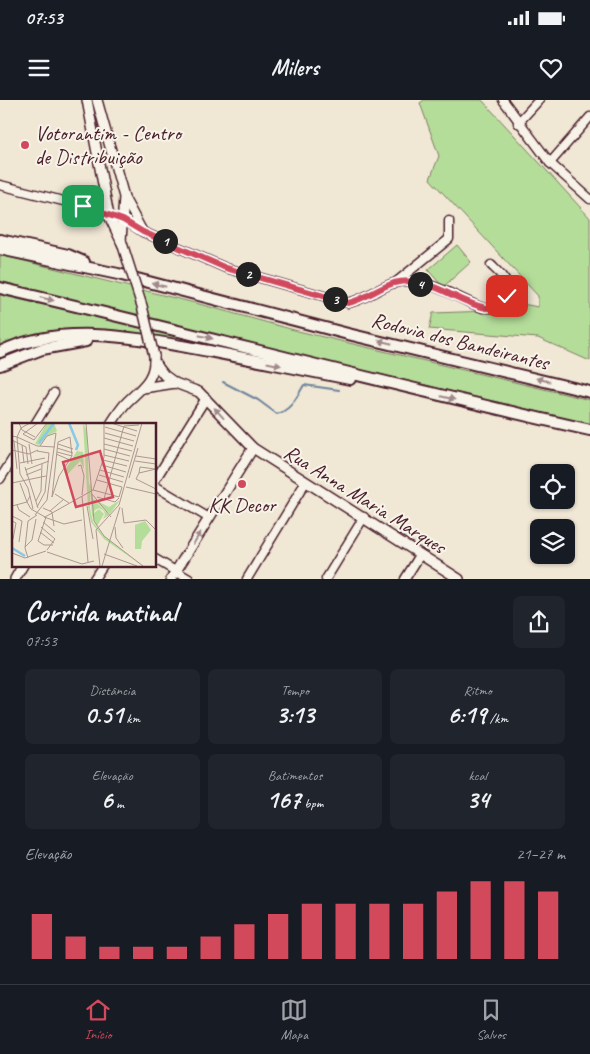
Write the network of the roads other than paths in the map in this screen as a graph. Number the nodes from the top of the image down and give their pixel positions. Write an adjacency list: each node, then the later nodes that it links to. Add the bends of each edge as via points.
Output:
1 (87, 100): 9 (main road)
2 (97, 100): 10 (main road)
3 (503, 100): 6 (street)
4 (539, 100): 6 (street)
5 (590, 117): 7 (street)
6 (518, 123): 7 (street)
7 (550, 163): 11 (street)
8 (0, 185): 12 (street)
9 (105, 189): 10 (main road); 12 (street, via 98,202); 13 (main road)
10 (123, 192): 14 (main road); 16 (street)
11 (588, 195)
12 (83, 206): 13 (street)
13 (109, 216): 14 (main road); 18 (main road)
14 (123, 220): 16 (street); 18 (main road)
15 (449, 221): 22 (street, via 449,239)
16 (143, 232): 22 (street, via 233,270 348,303)
17 (0, 240): 21 (highway, via 68,255)
18 (121, 242): 26 (main road, bridge, via 142,306)
19 (0, 249): 21 (highway, Rodovia dos Bandeirantes)
20 (491, 265): 22 (street, via 503,277 508,291 502,302 490,308 415,282)
21 (118, 274): 31 (highway, Rodovia dos Bandeirantes, one-way to 21)
22 (394, 283)
23 (0, 288): 30 (highway, one-way to 30)
24 (157, 342): 25 (highway, via 82,335 41,340); 27 (highway, via 105,340 62,344 24,354); 30 (highway, one-way to 30)
25 (0, 352)
26 (154, 359): 28 (main road); 29 (main road, via 151,376)
27 (0, 365)
28 (175, 384): 29 (main road); 33 (main road, Rua Anna Maria Marques, via 194,389)
29 (143, 388): 35 (main road)
30 (425, 392): 36 (highway, one-way to 36)
31 (590, 392)
32 (54, 393): 34 (street)
33 (206, 398): 37 (main road, Rua Anna Maria Marques, one-way to 33); 39 (street)
34 (36, 423)
35 (111, 423)
36 (590, 430)
37 (252, 448): 41 (main road, Rua Anna Maria Marques); 44 (main road)
38 (11, 469): 40 (street)
39 (156, 478)
40 (0, 479)
41 (305, 483): 43 (main road, Rua Anna Maria Marques); 53 (street)
42 (156, 487): 44 (street)
43 (364, 517): 45 (main road, Rua Anna Maria Marques); 54 (street)
44 (209, 518): 49 (main road, one-way to 44)
45 (420, 555): 55 (street); 56 (main road, Rua Anna Maria Marques)
46 (156, 560): 49 (street)
47 (22, 567): 50 (main road)
48 (102, 567): 51 (street)
49 (173, 575): 52 (street)
50 (15, 579)
51 (94, 579)
52 (188, 579)
53 (247, 579)
54 (326, 579)
55 (405, 579)
56 (459, 579)

